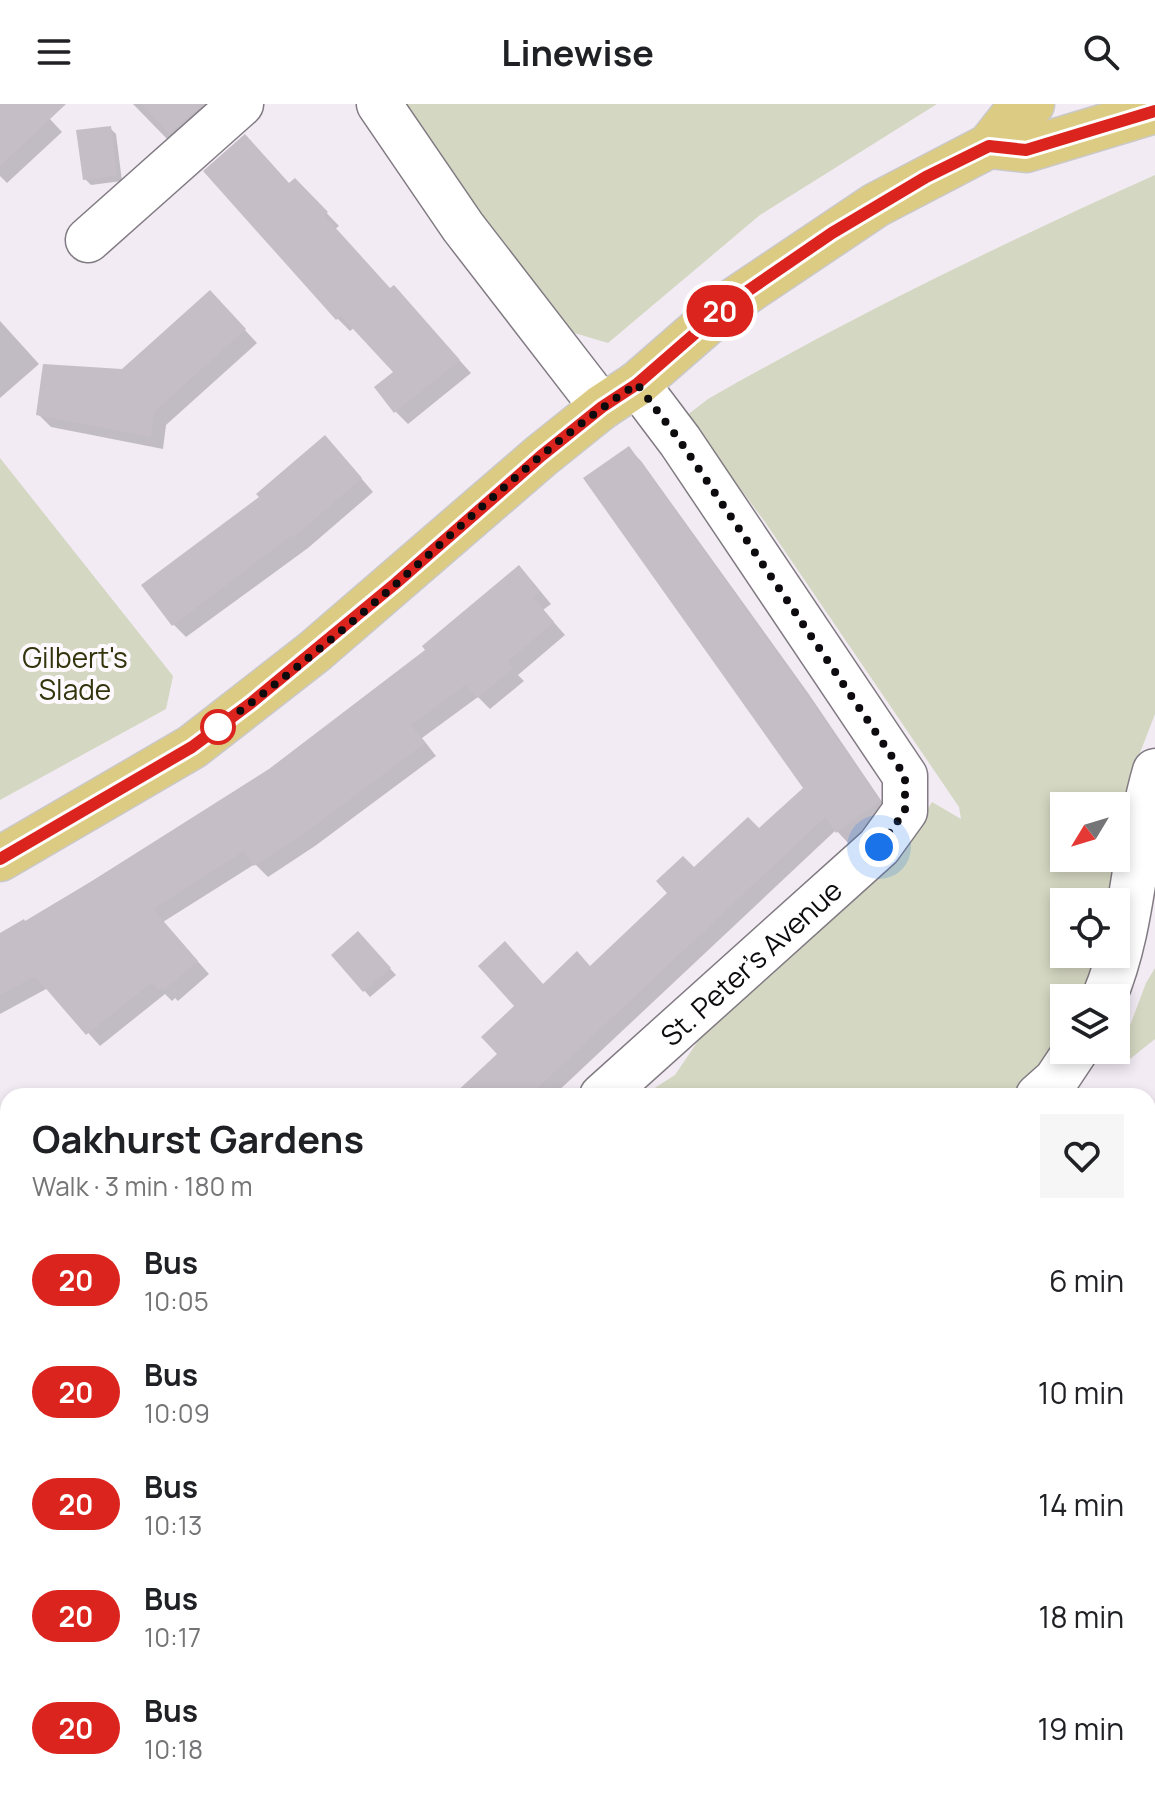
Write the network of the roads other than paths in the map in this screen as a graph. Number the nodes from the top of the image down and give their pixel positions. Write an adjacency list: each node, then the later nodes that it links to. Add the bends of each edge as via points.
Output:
1 (241, 104): 6 (street)
2 (379, 104): 7 (street, St. Peter's Avenue, via 463,227)
3 (1032, 104): 5 (main road, via 1016,112)
4 (1155, 111): 5 (main road, via 1026,150)
5 (989, 146): 7 (main road, via 876,205 793,258)
6 (88, 240)
7 (619, 396): 9 (main road, via 251,703 192,747); 13 (street, St. Peter's Avenue, via 680,441 905,776 905,811 879,847)
8 (1155, 771): 10 (street, via 1145,811)
9 (0, 859)
10 (1142, 916): 11 (street)
11 (1110, 984)
12 (1067, 1064): 14 (street)
13 (611, 1088)
14 (1047, 1088)

